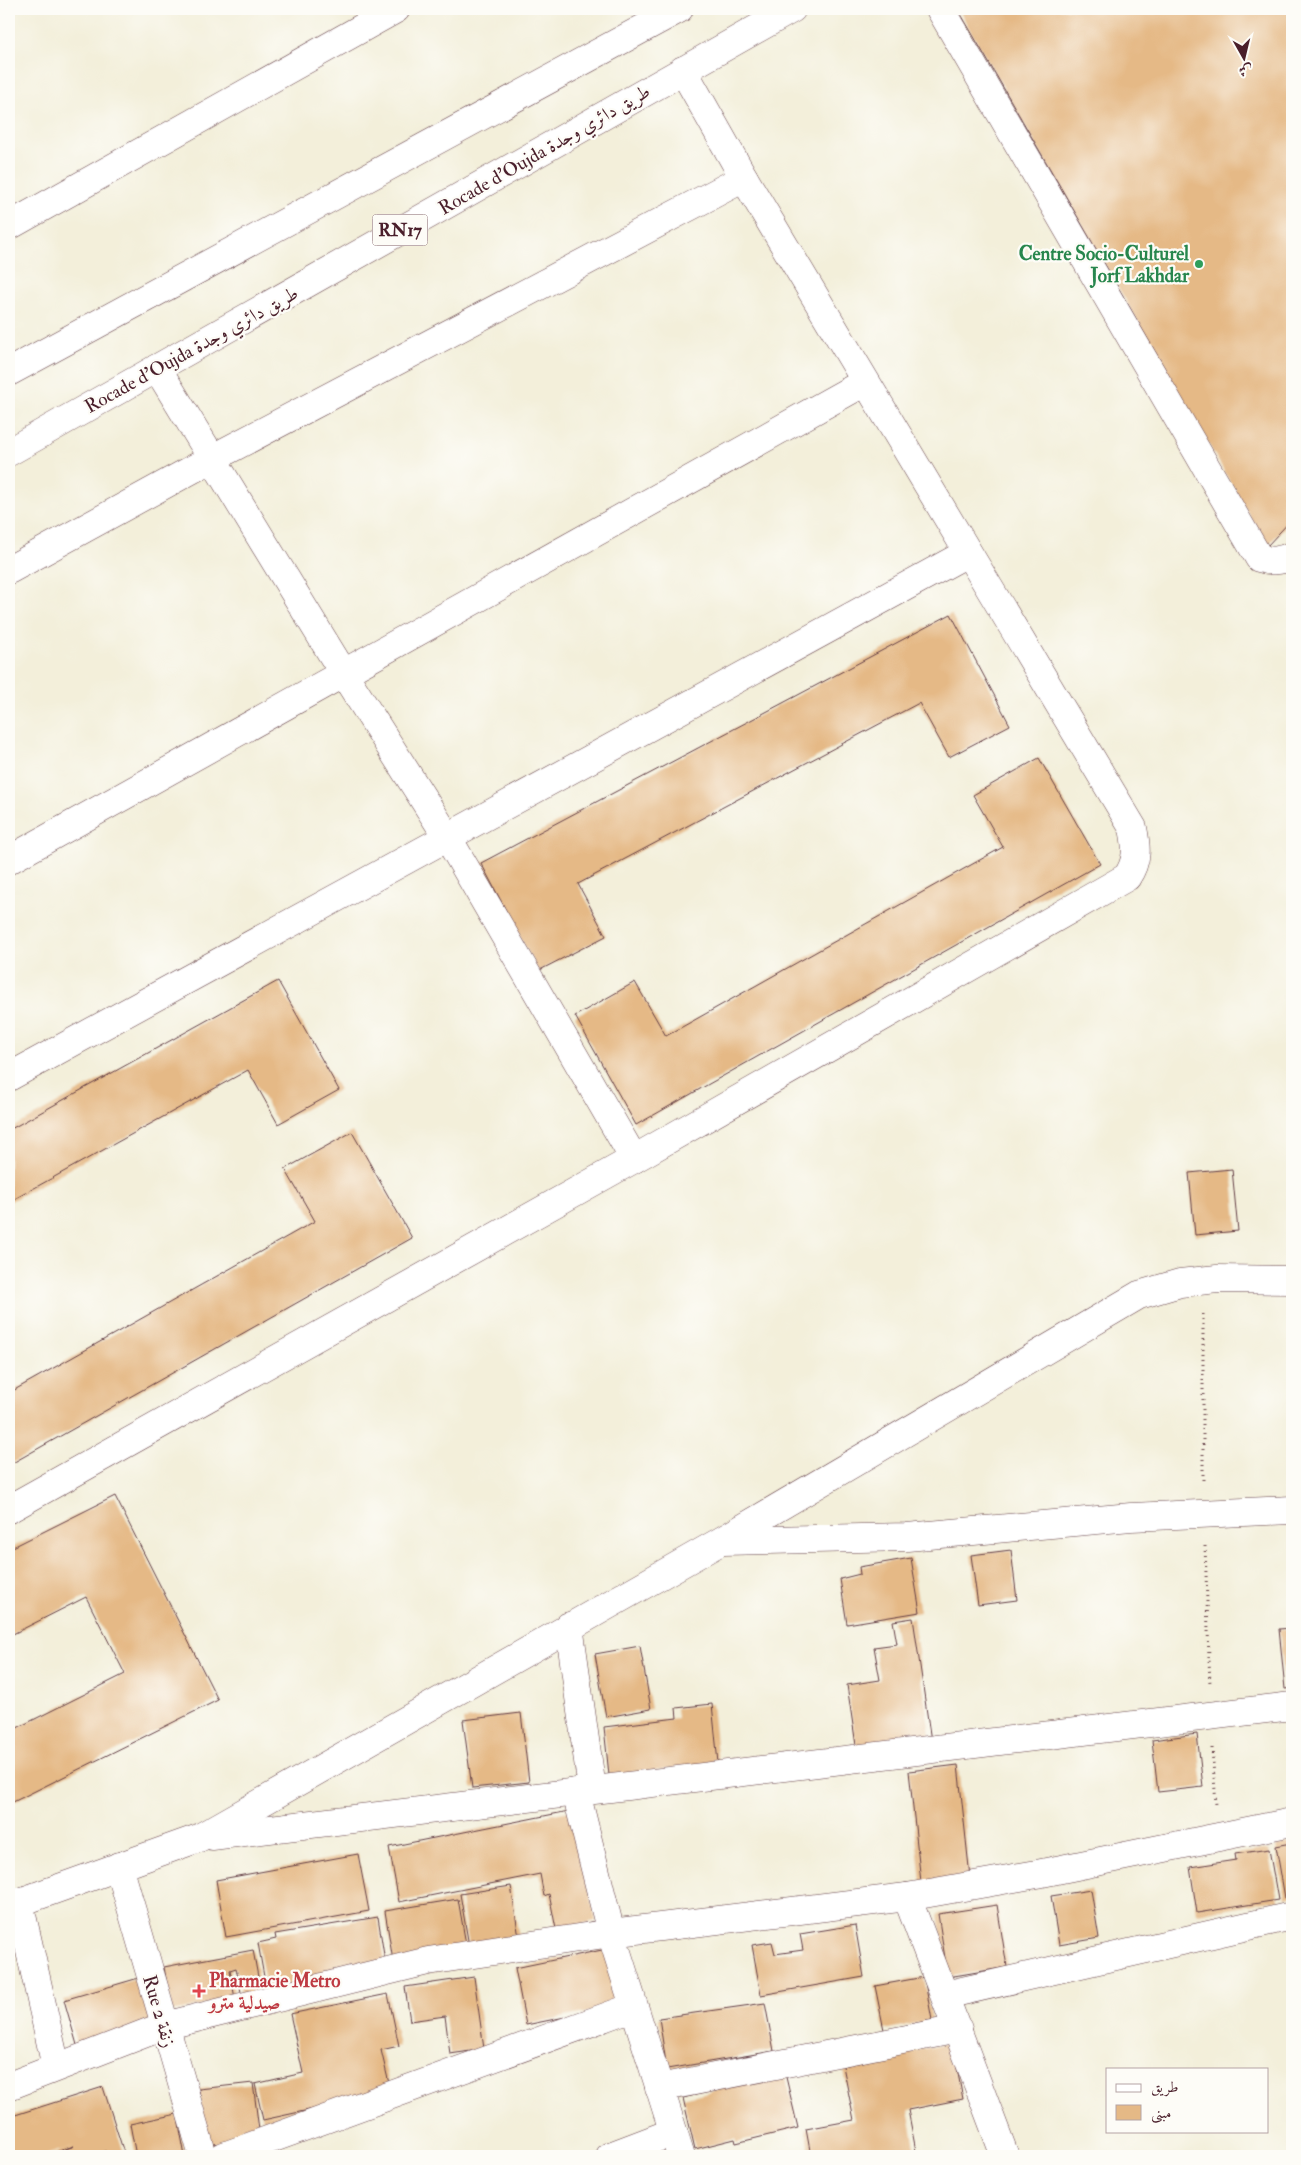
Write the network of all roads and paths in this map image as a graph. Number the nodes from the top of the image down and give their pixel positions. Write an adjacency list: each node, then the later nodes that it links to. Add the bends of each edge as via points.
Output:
1 (396, 9): 7 (main road)
2 (679, 9): 9 (main road)
3 (792, 9): 5 (main road, Rocade d'Oujda طريق دائري وجدة / RN17)
4 (940, 9): 14 (main road, via 1259,558 1268,561)
5 (683, 70): 6 (main road); 8 (main road, Rocade d'Oujda طريق دائري وجدة / RN17)
6 (744, 178): 10 (main road); 12 (main road)
7 (9, 226)
8 (157, 368): 11 (main road, Rocade d'Oujda طريق دائري وجدة / RN17); 12 (main road)
9 (9, 372)
10 (865, 382): 13 (main road); 16 (main road)
11 (9, 452)
12 (213, 458): 15 (main road); 16 (main road)
13 (967, 553): 17 (main road); 20 (main road, via 1132,828 1137,846 1135,863 1127,876)
14 (1292, 556)
15 (9, 570)
16 (344, 674): 17 (main road); 18 (main road)
17 (448, 838): 19 (main road); 20 (main road)
18 (9, 860)
19 (9, 1077)
20 (634, 1159): 23 (main road)
21 (1203, 1280): 22 (main road); 25 (path); 26 (main road, via 1180,1282 1139,1295)
22 (1292, 1280)
23 (9, 1509)
24 (1292, 1510): 25 (main road)
25 (1204, 1513): 26 (main road, via 907,1537); 29 (path)
26 (721, 1541): 27 (main road)
27 (569, 1626): 30 (main road); 32 (main road)
28 (1292, 1706): 29 (main road)
29 (1211, 1716): 30 (main road); 33 (path)
30 (584, 1791): 32 (main road); 38 (main road)
31 (1292, 1822): 33 (main road)
32 (199, 1838): 34 (main road)
33 (1217, 1838): 35 (main road)
34 (119, 1866): 36 (main road); 41 (main road, Rue 2 زنقة)
35 (907, 1898): 38 (main road); 39 (main road)
36 (14, 1904): 43 (main road)
37 (1292, 1916): 39 (main road)
38 (611, 1932): 40 (main road); 41 (main road, via 428,1961)
39 (946, 1994): 42 (main road)
40 (633, 2007): 45 (main road); 48 (main road)
41 (164, 2026): 43 (main road); 47 (main road, Rue 2 زنقة)
42 (958, 2029): 45 (main road); 50 (main road)
43 (56, 2067): 44 (main road)
44 (9, 2086)
45 (659, 2088): 46 (main road)
46 (677, 2144): 49 (main road)
47 (203, 2156)
48 (224, 2156)
49 (610, 2156)
50 (1005, 2156)

